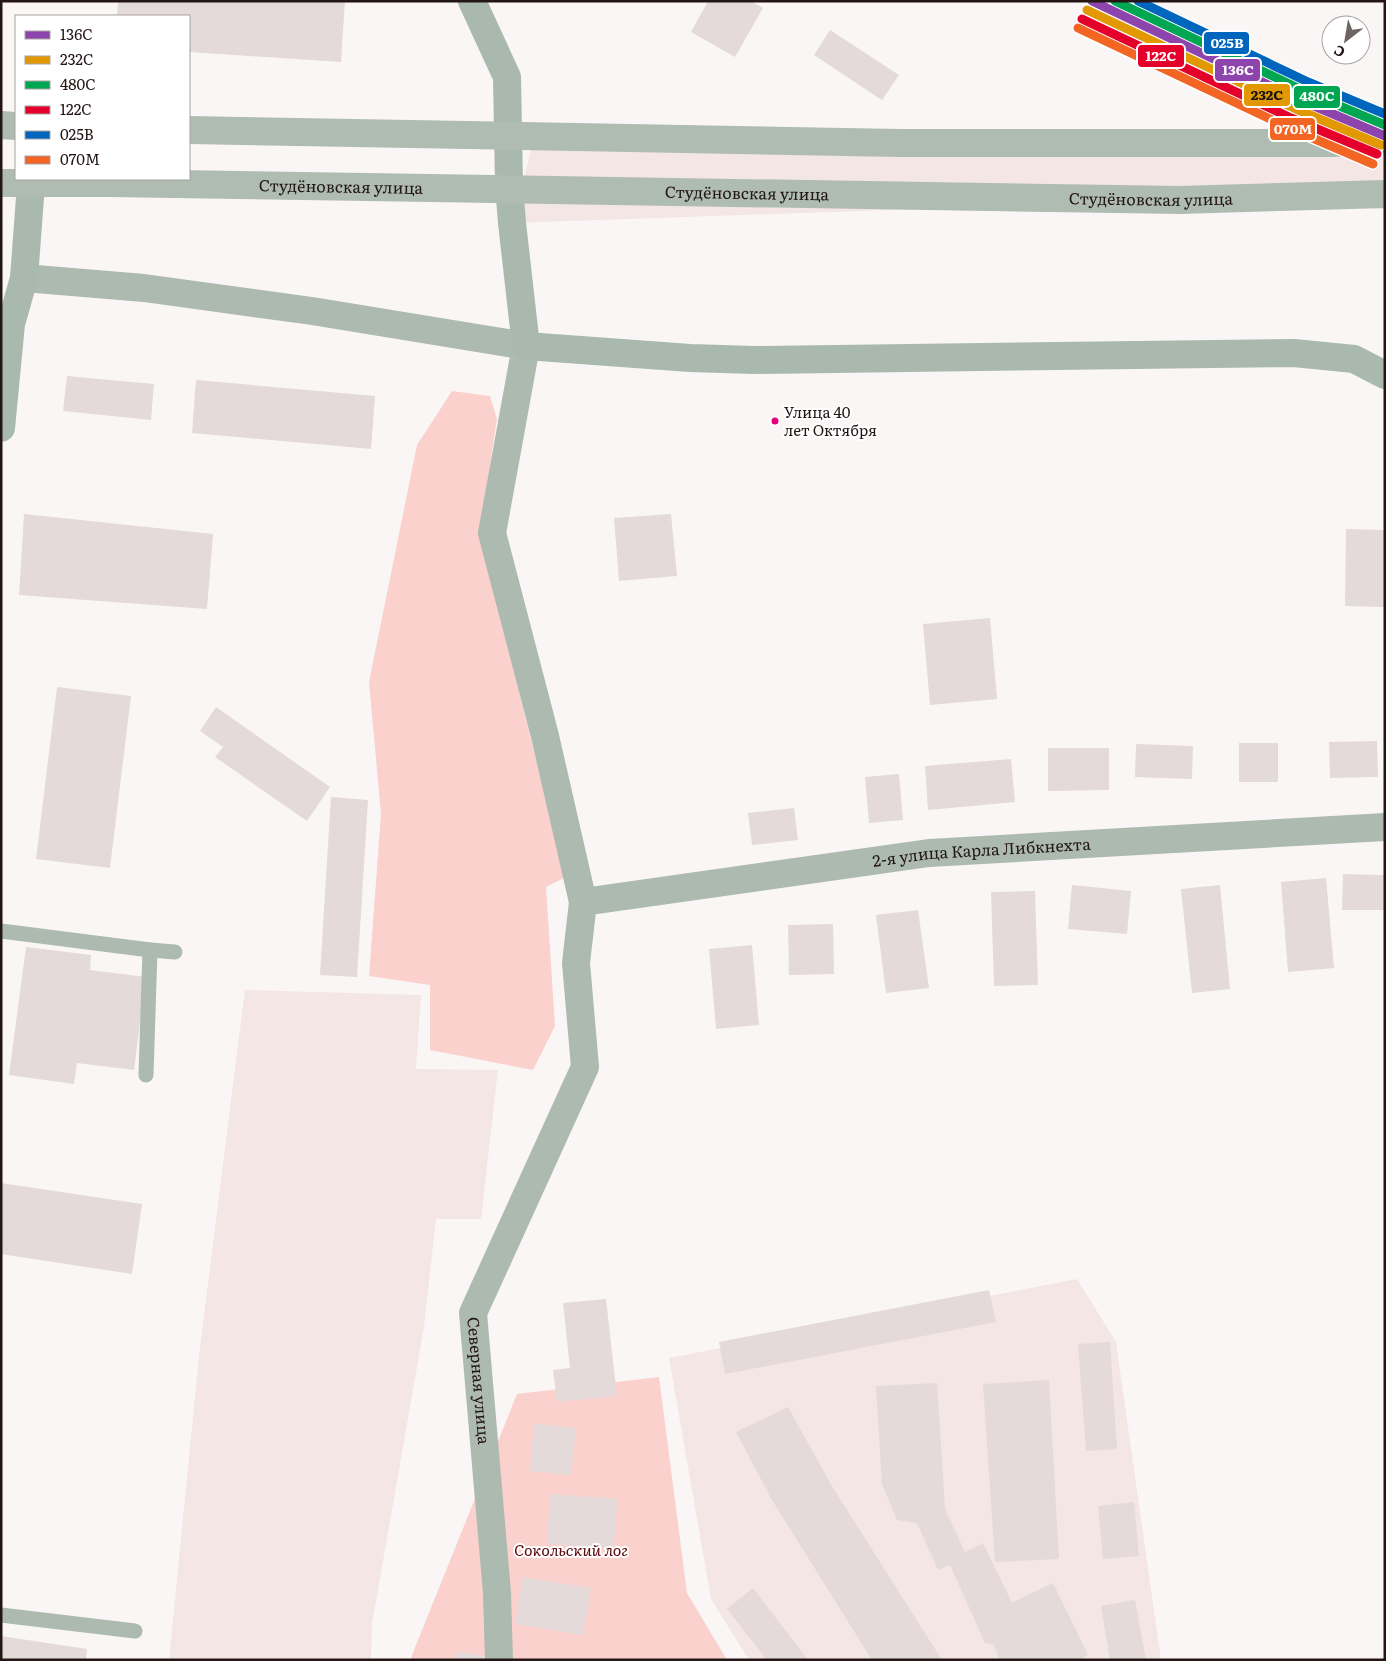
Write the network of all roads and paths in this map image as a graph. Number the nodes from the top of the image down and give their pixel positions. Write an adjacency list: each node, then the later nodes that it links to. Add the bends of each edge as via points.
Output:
1 (472, 1): 10 (street, via 507,77 509,185)
2 (1, 125): 3 (main road)
3 (15, 126)
4 (190, 130): 5 (main road, bridge, via 900,143 1333,143)
5 (1385, 140)
6 (1, 183): 7 (main road, Студёновская улица)
7 (31, 184): 8 (main road, Студёновская улица, bridge, via 1180,200); 9 (street)
8 (1385, 194)
9 (24, 278): 10 (street, via 144,288); 12 (street, via 11,324)
10 (526, 346): 11 (street, via 754,360 1294,353 1354,359); 14 (street, via 492,532 545,736)
11 (1385, 375)
12 (1, 428)
13 (1385, 827): 14 (street, 2-я улица Карла Либкнехта, via 929,853)
14 (583, 902): 21 (street, Северная улица, via 576,963 585,1067 474,1314 497,1593)
15 (1, 931): 16 (lane)
16 (150, 950): 17 (lane); 18 (lane)
17 (175, 952)
18 (146, 1075)
19 (1, 1615): 20 (lane)
20 (135, 1631)
21 (498, 1660)

